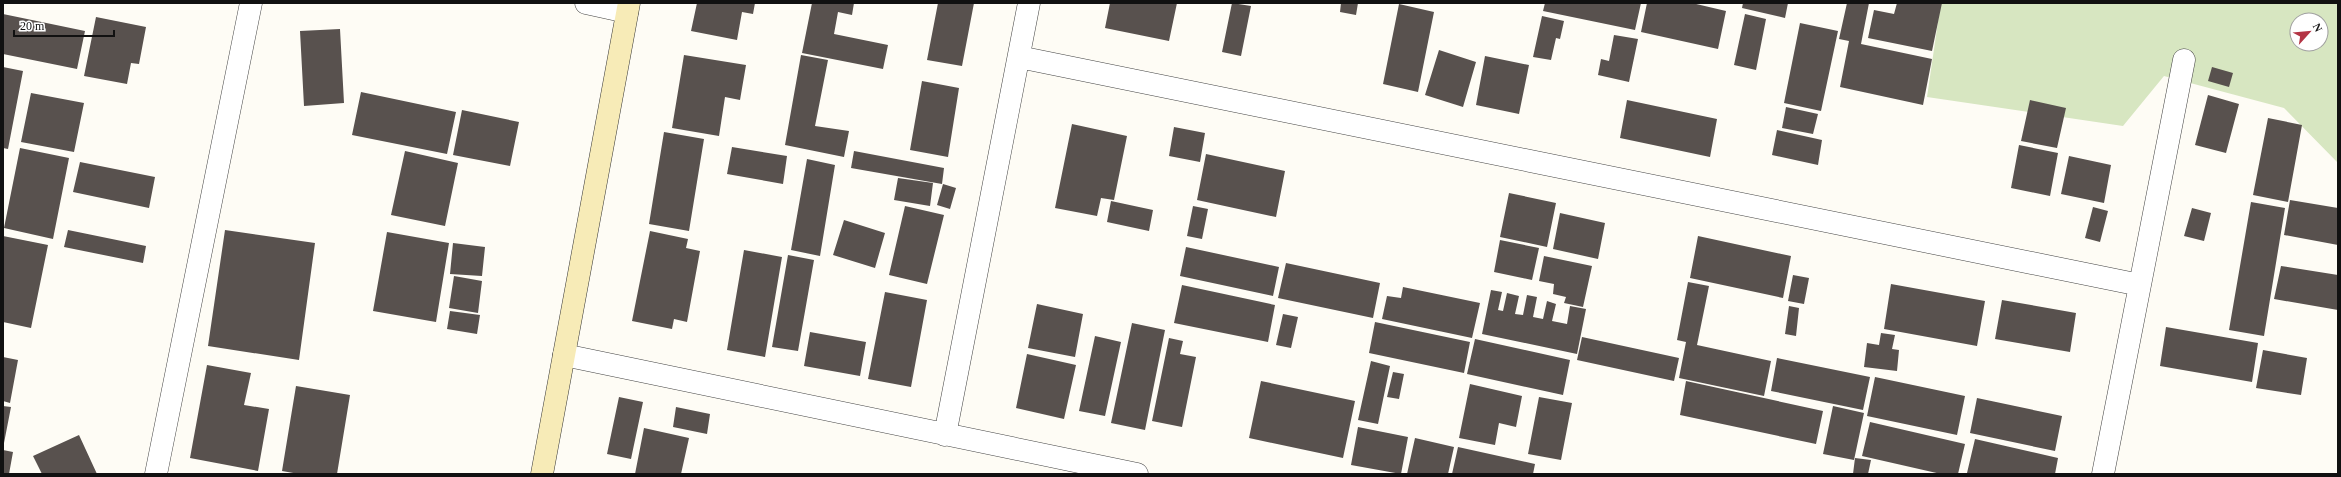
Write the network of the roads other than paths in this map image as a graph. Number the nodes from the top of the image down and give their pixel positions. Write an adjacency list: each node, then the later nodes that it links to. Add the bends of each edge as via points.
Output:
1 (251, 3): 10 (street)
2 (586, 3): 4 (street)
3 (1030, 3): 5 (street)
4 (628, 8): 8 (street)
5 (1019, 57): 7 (street); 9 (street)
6 (2184, 60): 7 (street)
7 (2140, 285): 13 (street)
8 (564, 355): 9 (street); 11 (street)
9 (945, 435): 12 (street)
10 (156, 474)
11 (542, 474)
12 (1137, 474)
13 (2103, 474)

